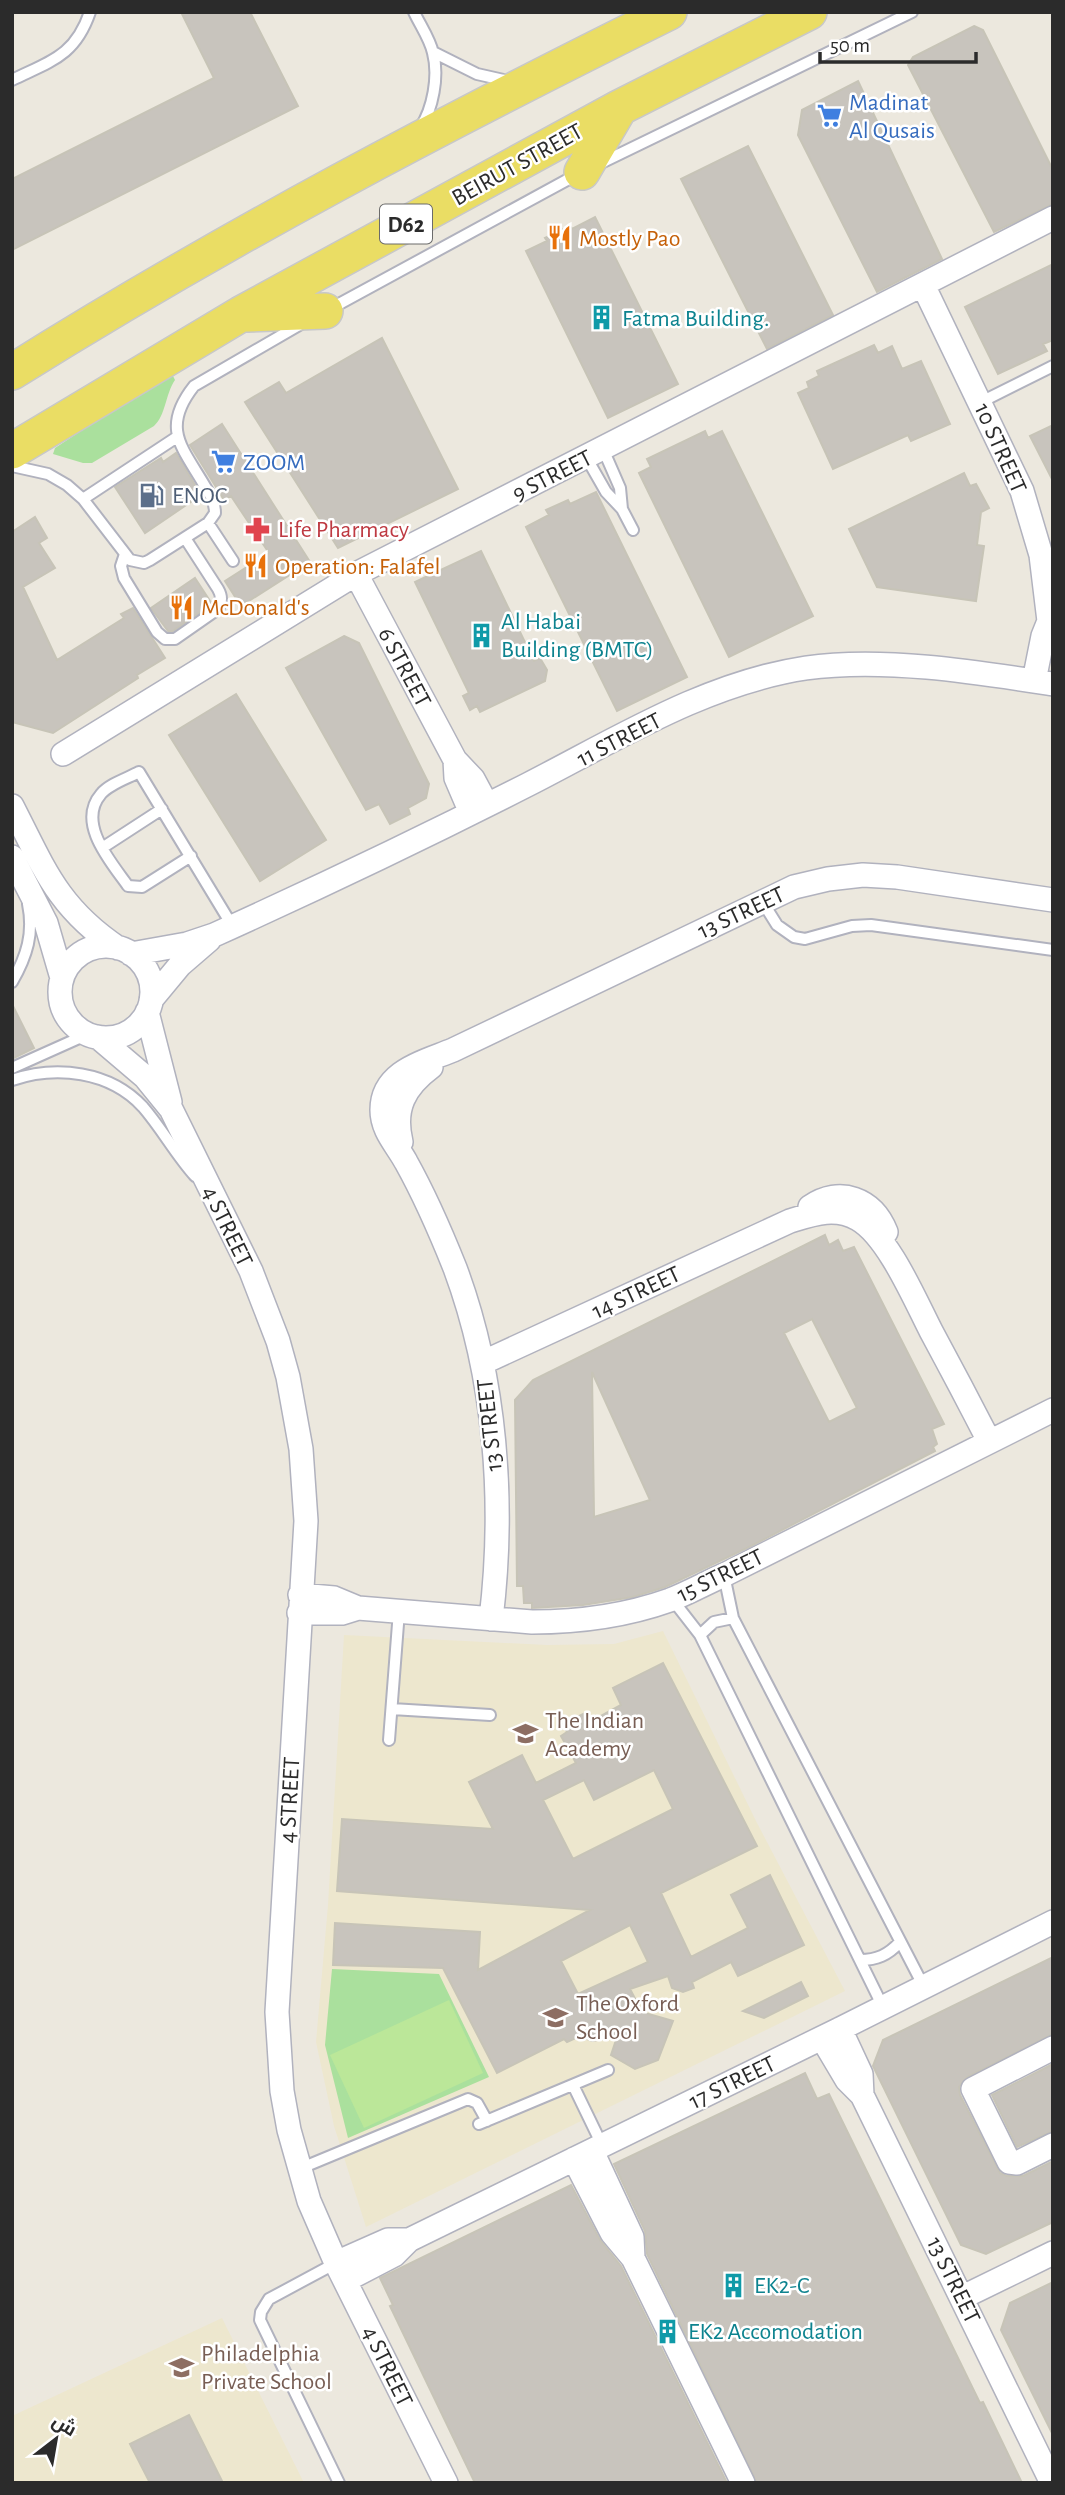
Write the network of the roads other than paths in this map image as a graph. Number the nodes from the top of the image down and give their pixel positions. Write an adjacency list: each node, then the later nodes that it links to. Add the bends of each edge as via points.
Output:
1 (90, 12): 7 (lane, via 83,32 66,53)
2 (414, 12): 6 (lane)
3 (669, 12): 8 (main road)
4 (809, 12): 9 (main road, BEIRUT STREET / D62)
5 (912, 12): 11 (lane)
6 (433, 52): 8 (lane, via 477,74); 10 (lane, via 432,100)
7 (12, 80)
8 (525, 84): 10 (main road)
9 (619, 108): 11 (main road); 15 (main road, BEIRUT STREET / D62)
10 (411, 142): 17 (main road, via 162,280)
11 (582, 172): 14 (lane)
12 (1053, 218): 13 (street, 9 STREET)
13 (923, 285): 18 (street, 10 STREET); 21 (street, 9 STREET)
14 (325, 311): 15 (main road); 19 (lane, via 194,386 182,400 176,418)
15 (241, 314): 20 (main road, BEIRUT STREET / D62)
16 (1053, 366): 18 (lane)
17 (12, 372)
18 (982, 402): 31 (street, 10 STREET, via 1032,522)
19 (177, 437): 23 (lane); 25 (lane, via 214,500 215,513)
20 (12, 451)
21 (595, 453): 24 (lane, via 606,492); 24 (lane, via 620,488); 30 (street, 9 STREET)
22 (12, 467): 23 (lane, via 48,474)
23 (83, 499): 28 (lane)
24 (622, 509): 26 (lane)
25 (208, 523): 27 (lane); 29 (lane)
26 (633, 530)
27 (185, 538): 28 (lane, via 144,563); 28 (lane, via 218,589 221,603 175,639 165,639 157,632 124,578)
28 (125, 554)
29 (233, 561)
30 (356, 574): 33 (street, 9 STREET); 36 (street, 6 STREET, via 455,760 456,778)
31 (1051, 626): 32 (street, 10 STREET, via 1043,636)
32 (1044, 683): 36 (street, 11 STREET, via 867,664 776,674 687,704)
33 (64, 754)
34 (12, 806): 44 (street, via 67,904 82,921)
35 (162, 809): 37 (lane); 37 (lane, via 139,772 102,792 93,808 93,826); 38 (lane)
36 (479, 809): 42 (street, 11 STREET)
37 (102, 848): 38 (lane, via 128,886 142,887)
38 (191, 856): 42 (lane)
39 (15, 865): 45 (street, via 47,923); 46 (lane, via 31,918 24,959)
40 (1053, 900): 41 (street, 13 STREET, via 863,875 817,881)
41 (762, 901): 43 (lane, via 777,925 805,939 871,925); 53 (street, 13 STREET, via 453,1050 410,1084 400,1103 398,1125 406,1161 454,1268)
42 (224, 931): 44 (street, 11 STREET, via 187,944); 47 (street, 11 STREET, via 180,965)
43 (1053, 950)
44 (125, 951): 45 (street, via 90,948 68,965); 47 (street, via 141,962 148,974)
45 (62, 978): 48 (street, via 64,1011 74,1025)
46 (12, 982)
47 (149, 1006): 48 (street, via 131,1030 109,1038); 51 (street, 4 STREET)
48 (93, 1036): 49 (lane); 51 (street, 4 STREET, via 145,1077)
49 (12, 1068)
50 (12, 1080): 52 (lane, via 68,1072 115,1087 141,1104)
51 (171, 1109): 52 (street, 4 STREET)
52 (211, 1191): 58 (street, 4 STREET, via 265,1306 290,1389 305,1485)
53 (482, 1363): 55 (street, 14 STREET, via 790,1221 815,1203 841,1196 855,1198 876,1214); 61 (street, 13 STREET, via 491,1421 497,1524)
54 (1053, 1410): 55 (street, 15 STREET)
55 (989, 1441): 56 (street, 15 STREET)
56 (724, 1575): 57 (street, 15 STREET); 60 (lane)
57 (672, 1599): 61 (street, 15 STREET, via 587,1620); 62 (lane)
58 (300, 1604): 59 (street, 15 STREET, via 341,1613 358,1608); 77 (street, 4 STREET, via 277,2012 282,2091)
59 (399, 1611): 61 (street, 15 STREET); 63 (lane)
60 (733, 1618): 62 (lane, via 714,1622); 67 (lane)
61 (491, 1619)
62 (700, 1635): 68 (lane)
63 (391, 1709): 64 (lane); 65 (lane)
64 (489, 1715)
65 (389, 1740)
66 (1053, 1922): 69 (street, 17 STREET)
67 (900, 1941): 68 (lane, via 882,1957); 69 (lane)
68 (860, 1960): 70 (lane)
69 (924, 1987): 70 (street, 17 STREET)
70 (883, 2007): 71 (street, 17 STREET)
71 (831, 2033): 76 (street, 17 STREET); 80 (street, 13 STREET, via 847,2080 862,2095)
72 (1053, 2048): 75 (street, via 973,2089 1009,2162 1017,2163)
73 (608, 2070): 74 (lane)
74 (573, 2085): 76 (lane); 77 (lane, via 483,2123 477,2103 468,2099)
75 (1053, 2145)
76 (589, 2152): 79 (street, 17 STREET, via 409,2240 394,2255); 84 (street, via 612,2233 633,2258)
77 (299, 2169): 79 (street, 4 STREET)
78 (1053, 2253): 80 (street)
79 (341, 2271): 82 (lane, via 269,2299 260,2320); 83 (street, 4 STREET)
80 (963, 2297): 81 (street, 13 STREET)
81 (1050, 2474)
82 (339, 2483)
83 (446, 2483)
84 (744, 2483)

